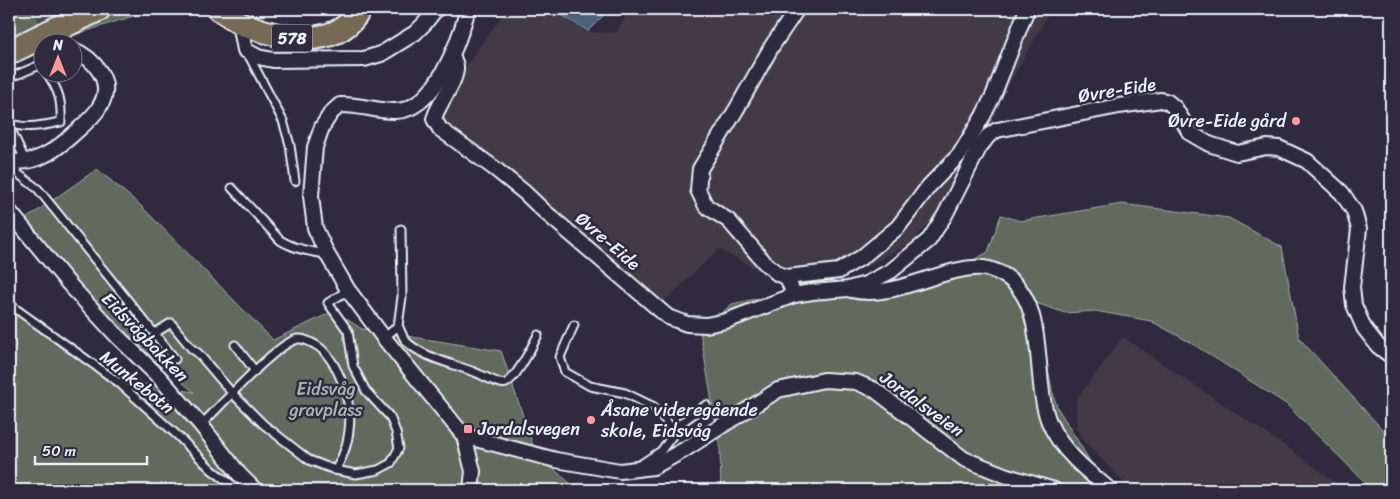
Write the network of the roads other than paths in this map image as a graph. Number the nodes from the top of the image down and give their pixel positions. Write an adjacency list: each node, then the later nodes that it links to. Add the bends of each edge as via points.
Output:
1 (66, 9): 10 (highway)
2 (98, 9): 12 (highway)
3 (219, 9): 9 (main road, 578)
4 (360, 9): 9 (main road, 578, via 343,29 312,39 283,36)
5 (436, 9): 11 (street, via 415,32 381,54 364,58 274,60)
6 (468, 9): 13 (street)
7 (797, 9): 25 (street, via 700,169 698,190 706,206 729,222 778,274)
8 (1027, 9): 25 (street, via 983,116 960,154 929,186 898,227 862,257 839,271)
9 (240, 23): 11 (street)
10 (9, 38)
11 (245, 50): 20 (lane, via 283,121)
12 (9, 52)
13 (452, 55): 24 (street, via 428,94 410,108 394,111 340,105 322,127 314,147 311,196 315,228); 28 (street, Øvre-Eide, via 456,67 453,81 434,119 440,129 524,192 668,317 687,324 706,325 726,321)
14 (82, 56): 19 (street, via 95,64 102,75 105,91 101,105 58,149 43,156)
15 (32, 68): 16 (lane)
16 (9, 78)
17 (53, 82): 18 (lane, via 62,107 61,122 28,128)
18 (9, 124): 19 (lane)
19 (16, 161): 32 (lane, via 18,173 38,189)
20 (295, 181)
21 (232, 188): 24 (lane, via 280,240 307,252)
22 (9, 210): 41 (street, Eidsvågbakken, via 69,284 160,378)
23 (401, 230): 31 (lane, via 402,296)
24 (327, 254): 27 (street)
25 (787, 277): 28 (street)
26 (848, 289): 28 (street, Øvre-Eide); 36 (street, Øvre-Eide, via 891,271 929,240 988,136 997,130 1162,100 1175,108 1190,133 1209,144 1237,153 1279,148 1307,161 1342,193 1354,211 1359,230 1352,287 1354,305 1364,328); 50 (street, Øvre-Eide, via 878,292 962,269 978,268 1005,276 1022,293 1031,315 1039,352 1040,387 1049,422 1063,446)
27 (348, 290): 34 (street); 45 (lane, via 328,303 348,331 353,366 366,391 390,417 399,448 391,463 378,470 356,474)
28 (794, 295)
29 (9, 304): 46 (lane, Munkebotn, via 118,382 212,470)
30 (574, 325): 42 (lane, via 560,357 565,372 590,386 625,393 654,407)
31 (398, 326): 33 (lane, via 406,340 422,352 502,384 516,373); 34 (lane)
32 (155, 333): 37 (lane); 39 (lane, via 171,323)
33 (538, 335)
34 (384, 338): 43 (street)
35 (235, 345): 38 (lane)
36 (1391, 356)
37 (175, 359)
38 (255, 371): 39 (lane); 45 (lane, via 276,351 298,339 311,341 325,352 339,373 347,398 350,430 340,464)
39 (232, 393): 41 (lane); 45 (lane, via 263,424 309,460)
40 (706, 405): 42 (lane, via 681,423)
41 (201, 426): 47 (street, Eidsvågbakken)
42 (675, 432): 44 (lane, via 660,451)
43 (464, 436): 44 (street, Jordalsveien, via 556,460 620,471); 48 (street, via 473,471)
44 (634, 469): 49 (street, Jordalsveien, via 653,467 684,450 778,390 824,380 856,382 875,390 964,459)
45 (335, 470)
46 (239, 490)
47 (255, 490)
48 (471, 490)
49 (1054, 490)
50 (1110, 490)

